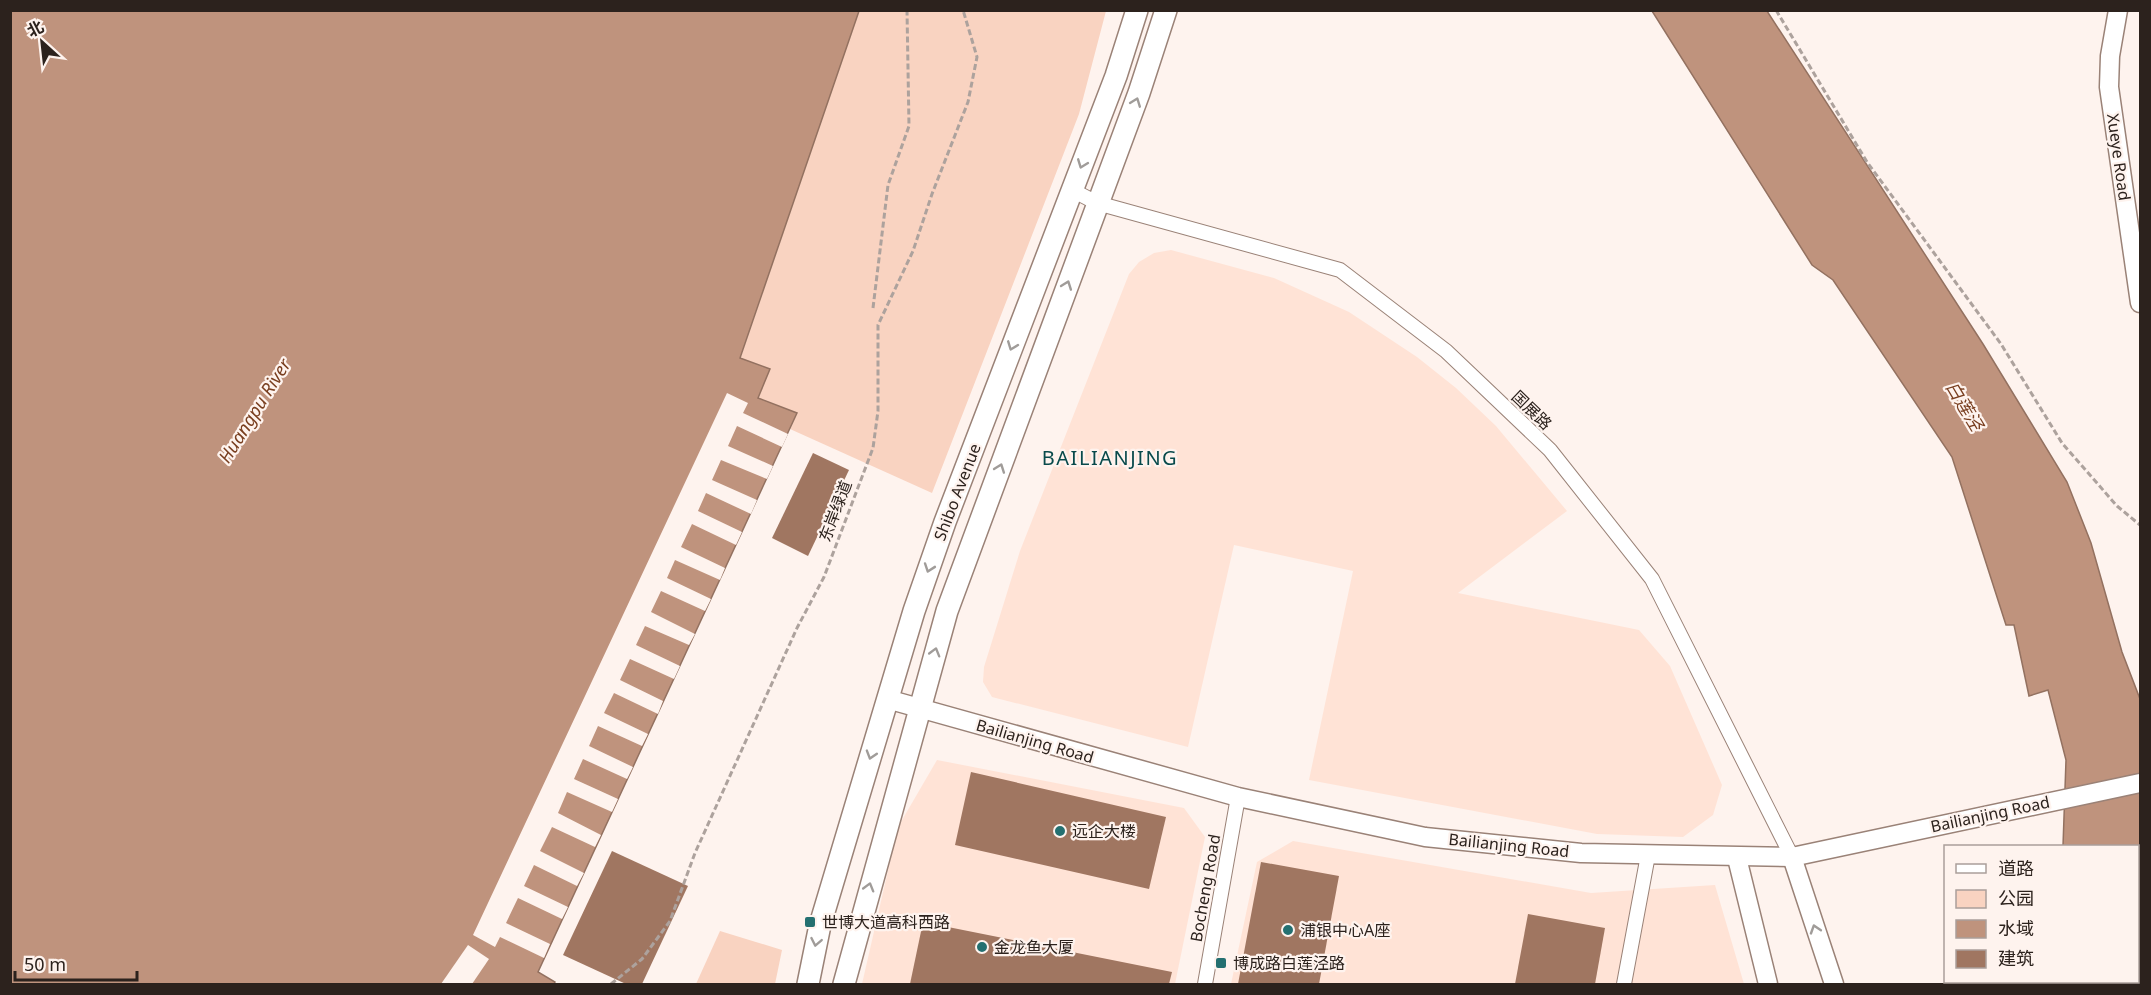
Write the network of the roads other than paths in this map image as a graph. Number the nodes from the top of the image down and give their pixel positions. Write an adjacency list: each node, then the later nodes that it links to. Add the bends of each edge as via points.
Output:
1 (1137, 10): 4 (main road, Shibo Avenue, one-way to 4)
2 (1166, 10): 5 (main road, Shibo Avenue, one-way to 2)
3 (2118, 10): 6 (street, Xueye Road, via 2109,87)
4 (1072, 190): 5 (street, 国展路); 7 (main road, Shibo Avenue, one-way to 7, via 945,522)
5 (1097, 203): 8 (main road, Shibo Avenue, one-way to 5, via 947,611); 12 (street, 国展路, via 1340,270 1446,351 1550,450 1652,579)
6 (2140, 303)
7 (887, 699): 8 (street, Bailianjing Road); 14 (main road, Shibo Avenue, one-way to 14, via 820,925)
8 (920, 708): 10 (street, Bailianjing Road); 15 (main road, Shibo Avenue, one-way to 8)
9 (2140, 783): 12 (street, Bailianjing Road)
10 (1238, 797): 11 (street, Bailianjing Road, via 1425,837 1581,853); 16 (street, Bocheng Road)
11 (1648, 855): 13 (street, Bailianjing Road); 17 (street)
12 (1792, 857): 13 (street, Bailianjing Road); 19 (street, one-way to 12)
13 (1737, 858): 18 (street)
14 (808, 984)
15 (844, 984)
16 (1205, 984)
17 (1624, 984)
18 (1768, 984)
19 (1834, 984)

